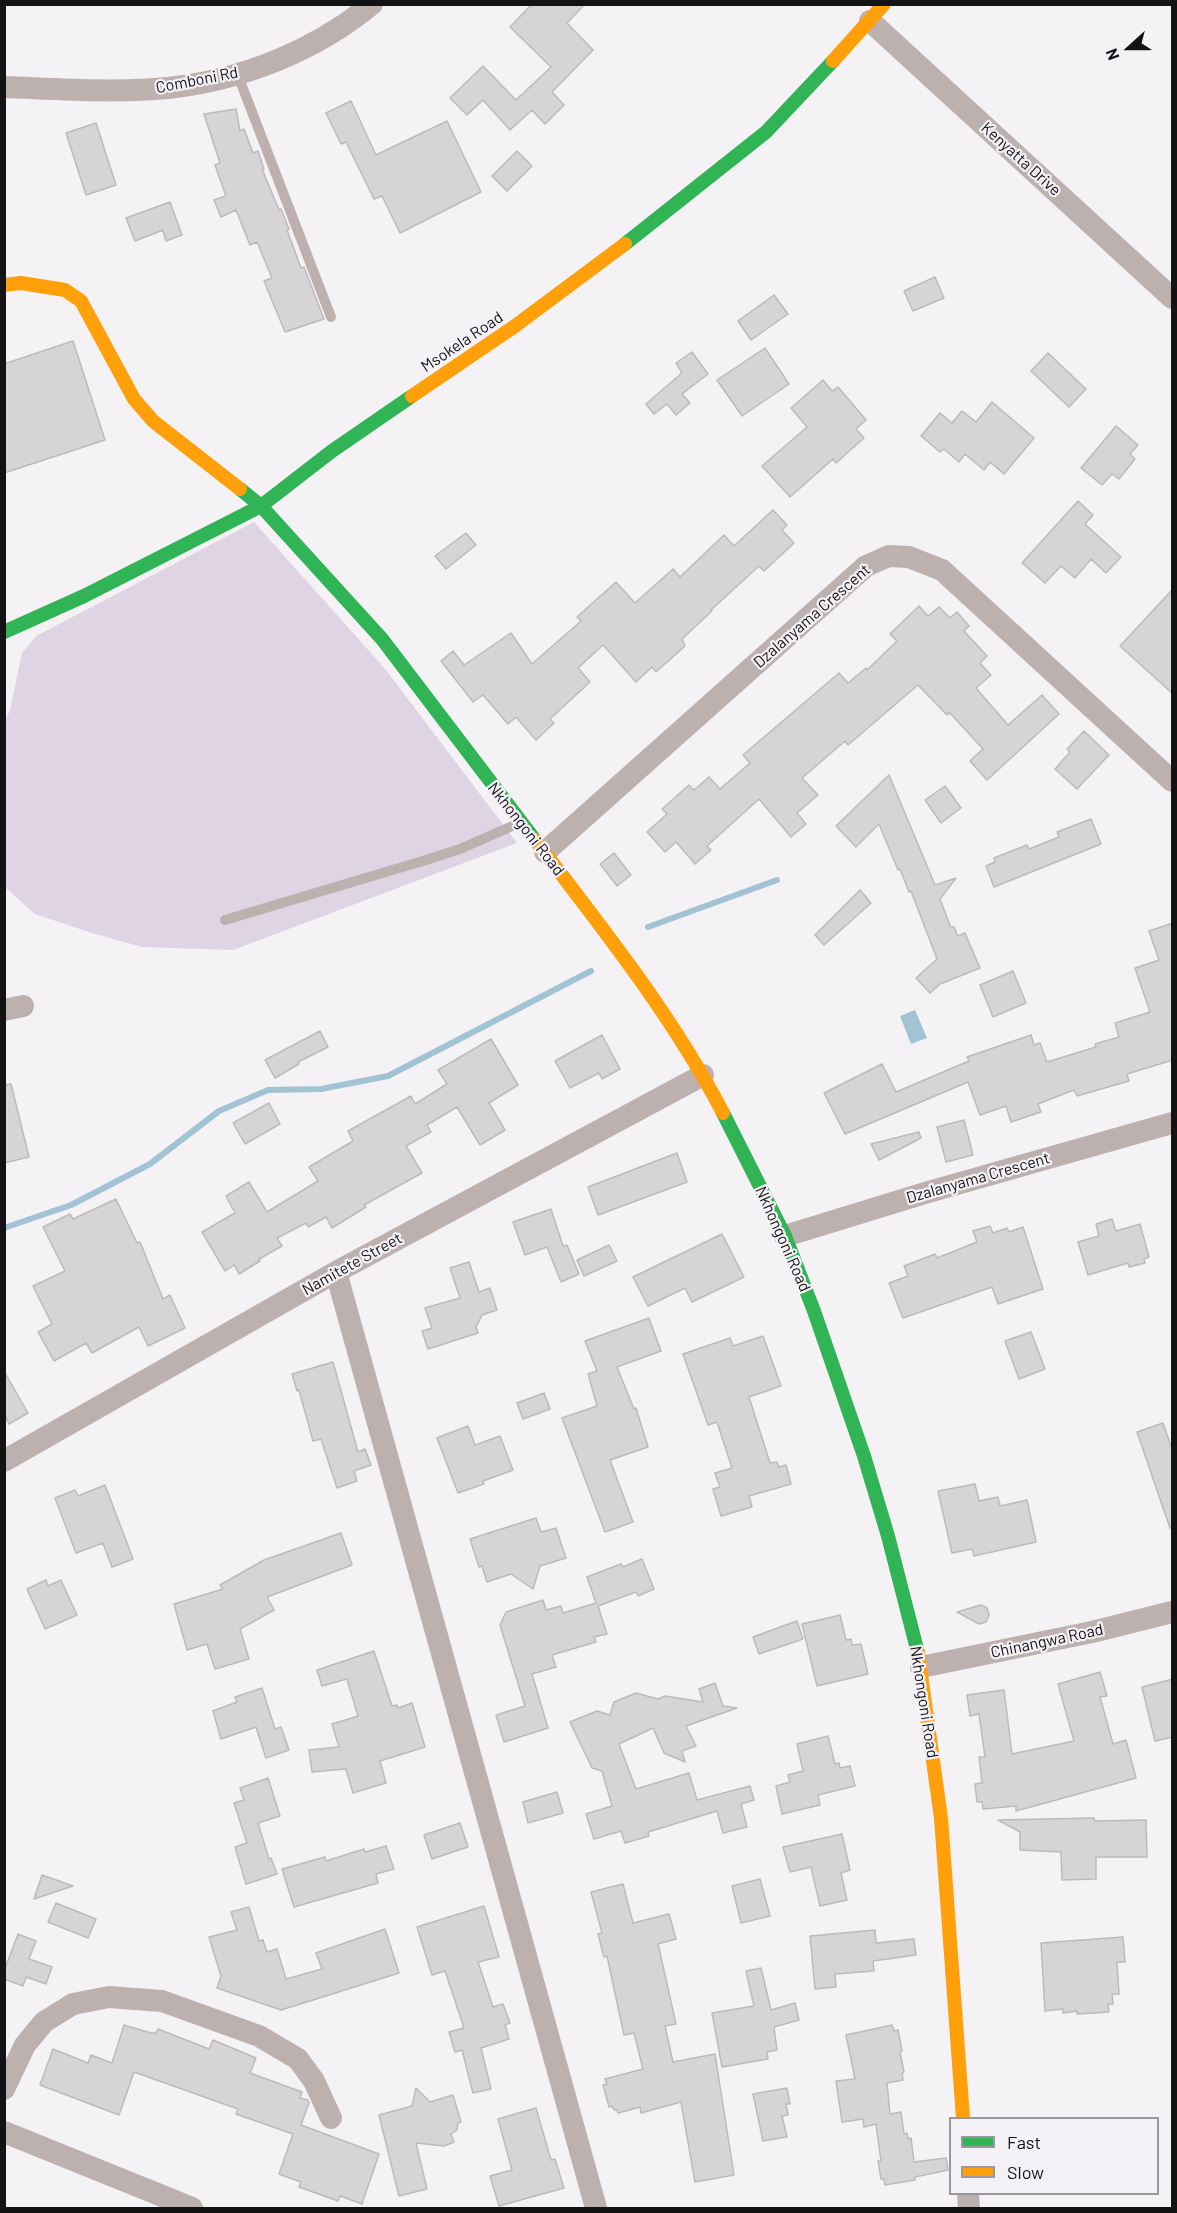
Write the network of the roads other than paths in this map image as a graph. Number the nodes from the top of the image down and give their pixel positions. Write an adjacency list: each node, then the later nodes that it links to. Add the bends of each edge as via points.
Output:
1 (372, 4): 3 (street, Comboni Rd, via 315,43 283,59)
2 (877, 13): 6 (street, Kenyatta Drive); 8 (street, Msokela Road, via 766,132 598,266 332,451)
3 (237, 73): 4 (street, Comboni Rd, via 171,87 133,90); 7 (lane)
4 (4, 87)
5 (4, 285): 8 (street, Nkhongoni Road, via 21,283 65,290 81,301 134,399 153,422)
6 (1173, 298)
7 (331, 317)
8 (261, 506): 9 (street, Msokela Road); 11 (street, Nkhongoni Road, via 382,639)
9 (4, 632)
10 (1173, 781): 12 (street, Dzalanyama Crescent, via 942,570 909,557 889,556 866,566)
11 (520, 823): 12 (street, Nkhongoni Road); 13 (lane, via 460,849)
12 (545, 852): 14 (street, Nkhongoni Road, via 636,973)
13 (225, 920)
14 (703, 1075): 16 (street, Nkhongoni Road); 17 (street, Namitete Street)
15 (1173, 1123): 16 (street, Dzalanyama Crescent)
16 (785, 1236): 20 (street, Nkhongoni Road, via 864,1456)
17 (336, 1272): 18 (street, Namitete Street); 26 (street)
18 (4, 1461)
19 (1173, 1612): 20 (street, Chinangwa Road)
20 (921, 1667): 22 (street, Nkhongoni Road, via 942,1818)
21 (4, 2090): 23 (street, via 25,2044 44,2022 74,2004 109,1997 162,2001 259,2036 298,2059 314,2081)
22 (963, 2117)
23 (331, 2118)
24 (4, 2132): 25 (street)
25 (192, 2208)
26 (596, 2208)

